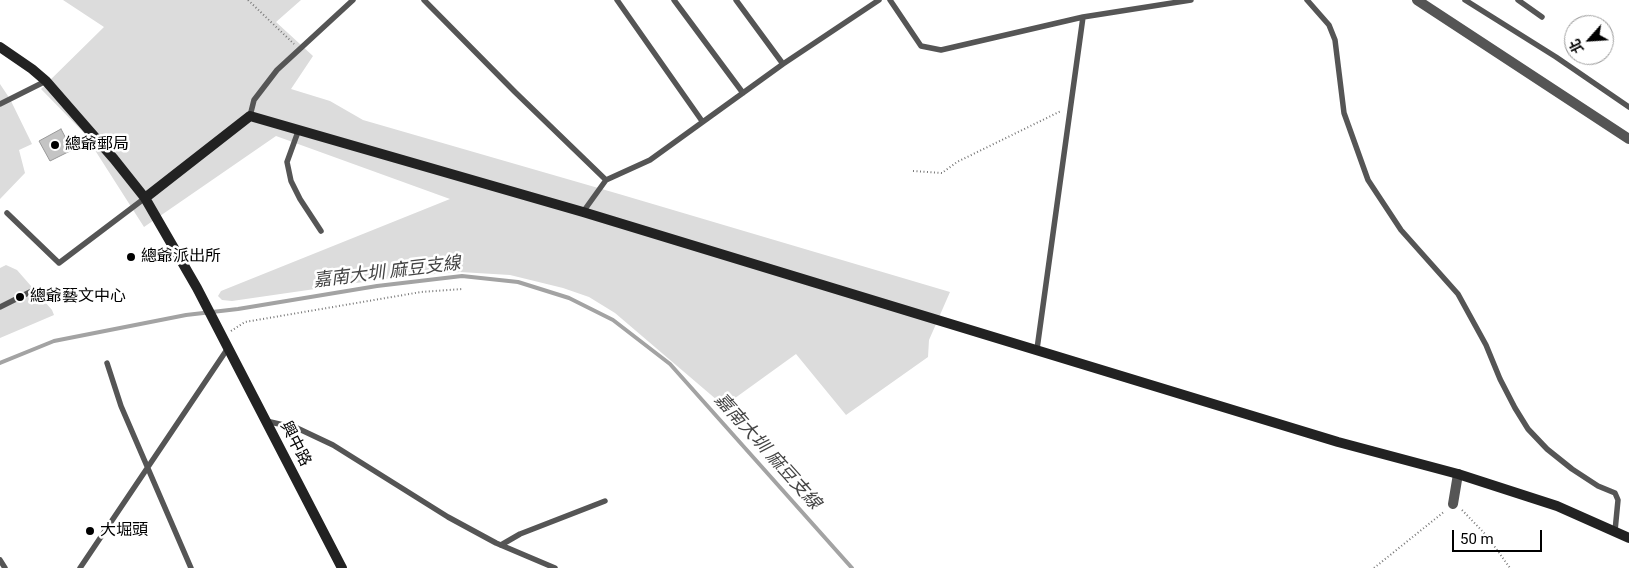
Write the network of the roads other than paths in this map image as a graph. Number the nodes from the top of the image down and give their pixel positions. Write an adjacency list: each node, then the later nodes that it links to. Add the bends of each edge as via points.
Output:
1 (353, 0): 21 (lane, via 277,70 254,100)
2 (424, 0): 25 (lane)
3 (617, 0): 22 (lane)
4 (674, 0): 18 (lane)
5 (736, 0): 16 (lane)
6 (878, 0): 16 (lane)
7 (890, 0): 13 (lane, via 921,46 940,50)
8 (1191, 0): 13 (lane)
9 (1308, 0): 40 (lane, via 1329,25 1336,40 1344,113 1368,180 1401,230 1458,294 1528,429 1572,469 1614,493 1618,500)
10 (1417, 0): 24 (street)
11 (1465, 0): 20 (lane)
12 (1518, 0): 14 (lane)
13 (1083, 17): 33 (lane)
14 (1542, 17)
15 (0, 47): 17 (street, 興中路)
16 (783, 64): 18 (lane)
17 (46, 81): 19 (lane); 26 (street, 興中路)
18 (744, 92): 22 (lane)
19 (0, 104)
20 (1629, 107)
21 (250, 116): 23 (street); 26 (street)
22 (702, 122): 25 (lane, via 650,160)
23 (299, 129): 28 (street); 29 (lane, via 287,162 291,181)
24 (1629, 139)
25 (606, 180): 28 (lane)
26 (145, 198): 27 (lane, via 59,263); 32 (street, 興中路, via 198,288)
27 (8, 212)
28 (583, 212): 33 (street)
29 (321, 231)
30 (32, 291): 31 (lane)
31 (0, 307)
32 (228, 348): 35 (street, 興中路); 36 (lane)
33 (1037, 349): 37 (street, via 1338,442)
34 (107, 363): 36 (lane)
35 (266, 422): 42 (lane, via 297,428 333,445 448,517); 47 (street, 興中路)
36 (147, 468): 45 (lane); 46 (lane)
37 (1458, 474): 39 (street); 40 (street, via 1557,506)
38 (605, 501): 42 (lane, via 520,534)
39 (1453, 504)
40 (1615, 531): 41 (street)
41 (1629, 538)
42 (501, 545): 48 (lane)
43 (0, 560): 44 (lane)
44 (5, 568)
45 (80, 568)
46 (192, 568)
47 (342, 568)
48 (555, 568)

